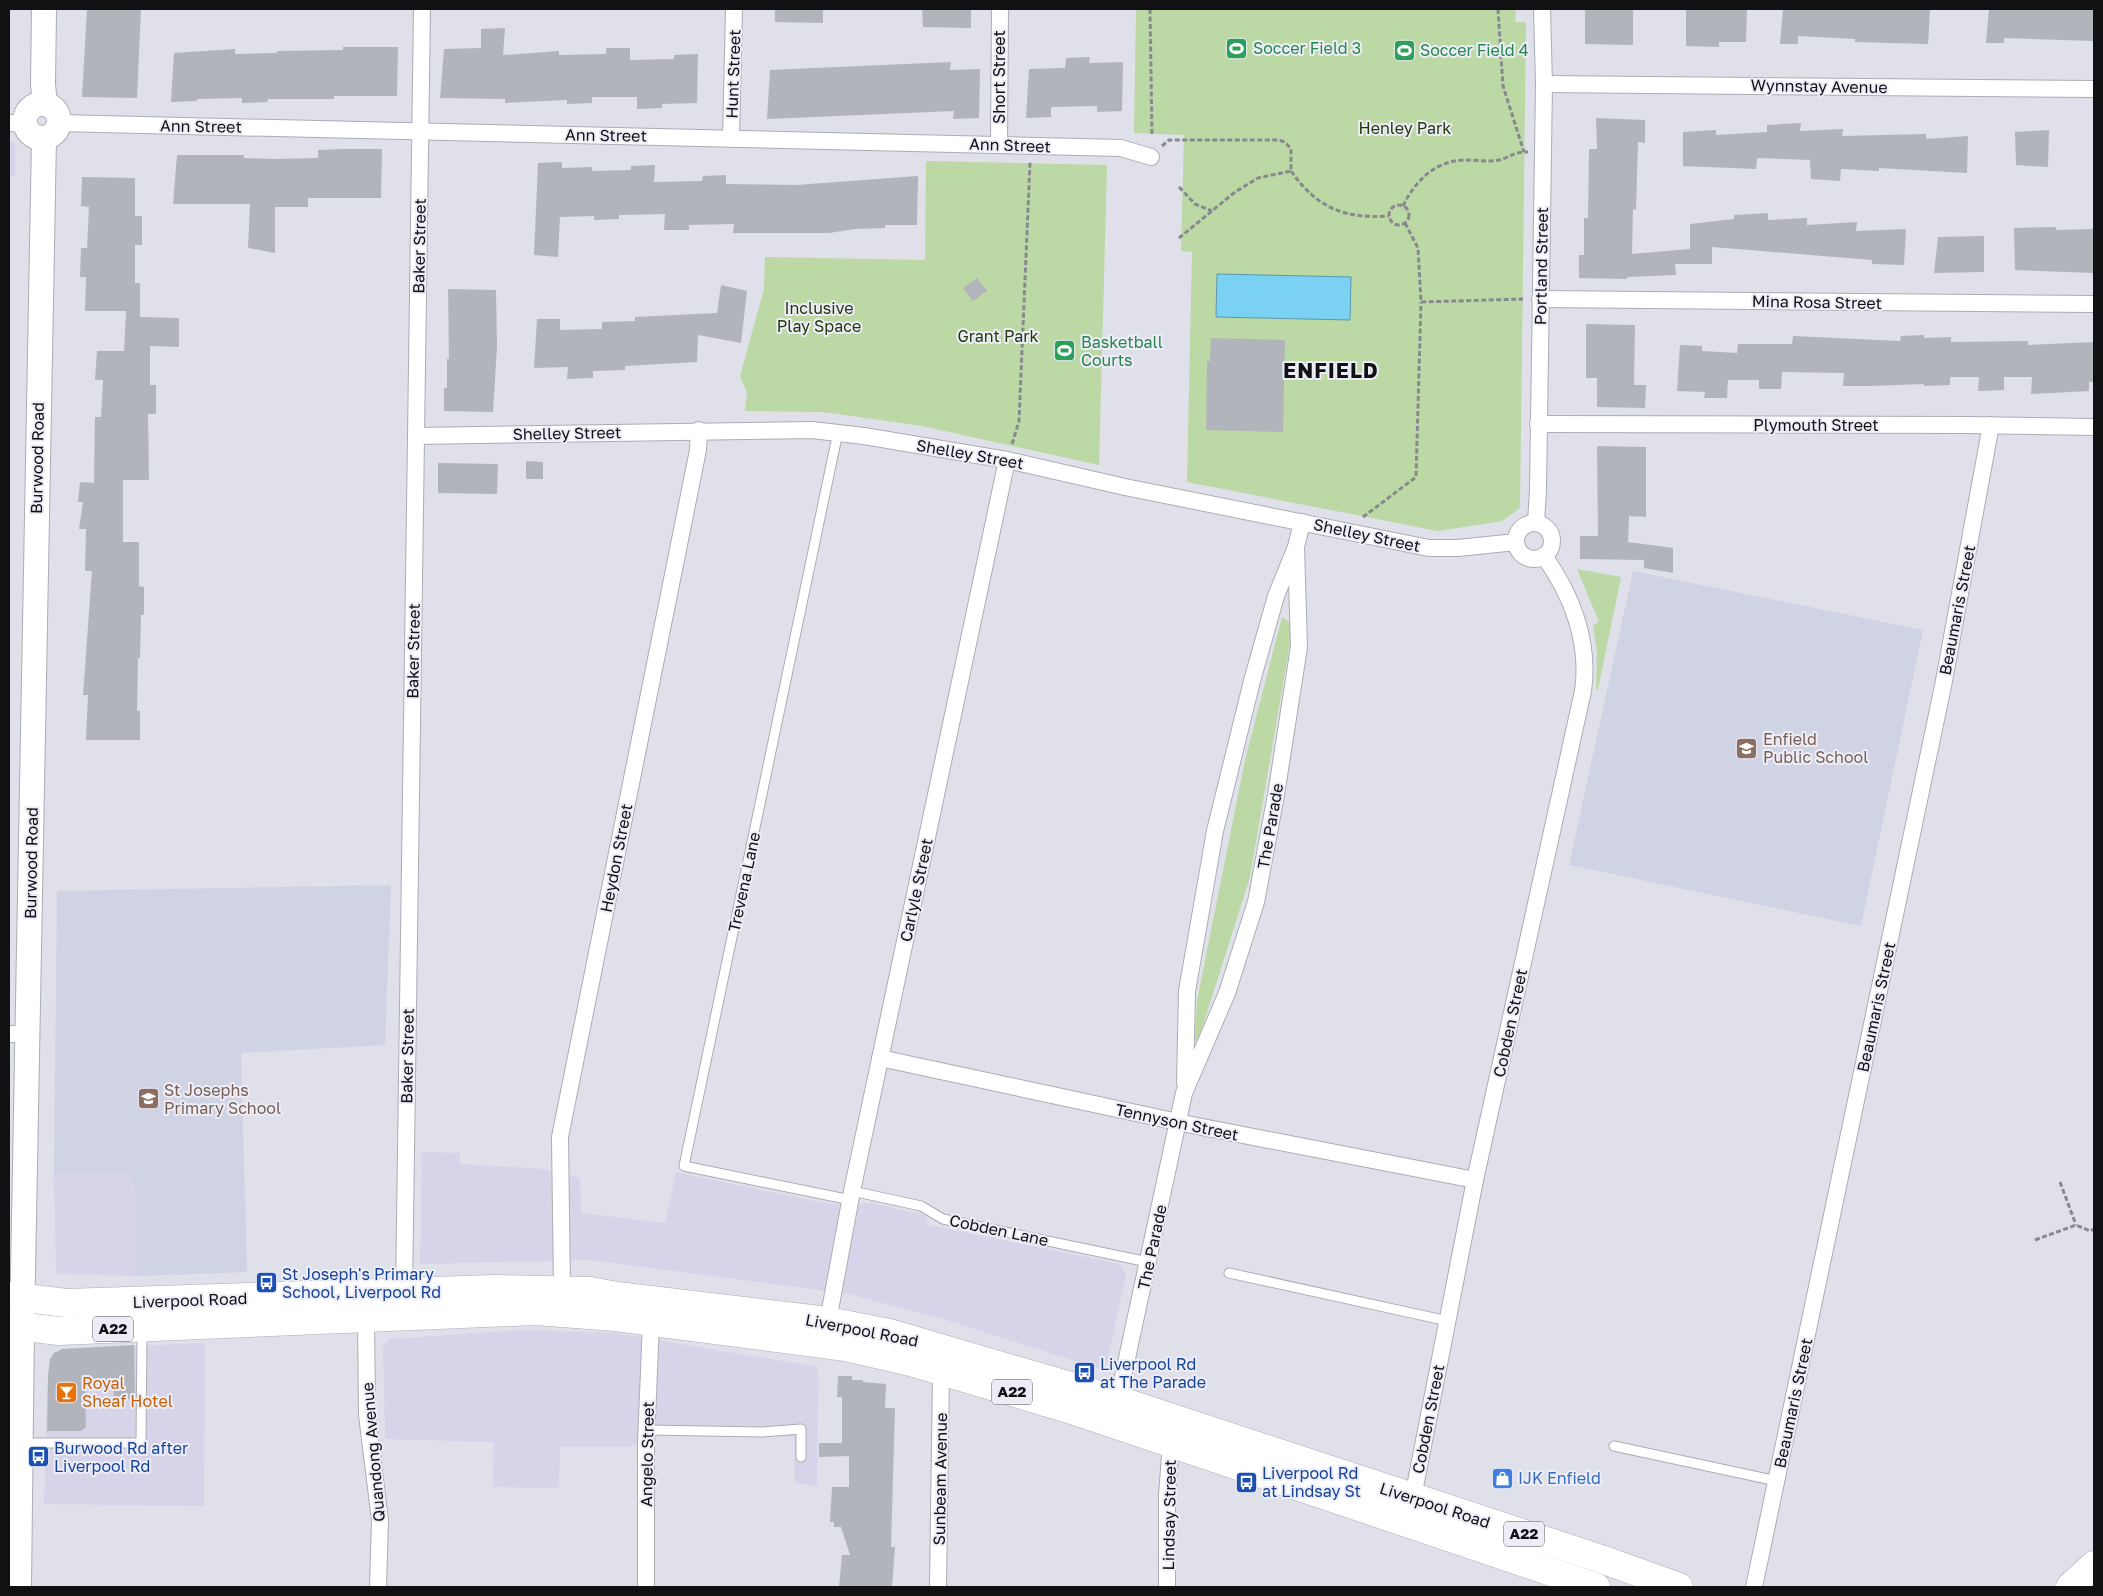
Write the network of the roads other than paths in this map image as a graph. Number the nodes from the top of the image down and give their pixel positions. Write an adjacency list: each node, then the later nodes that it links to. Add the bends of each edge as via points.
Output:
1 (44, 9): 8 (main road)
2 (422, 9): 11 (street, Baker Street)
3 (734, 9): 12 (street, Hunt Street)
4 (1000, 9): 13 (street, Short Street)
5 (1542, 9): 6 (street, Portland Street)
6 (1544, 84): 7 (street, Wynnstay Avenue); 15 (street, Portland Street)
7 (2094, 89)
8 (45, 103): 9 (main road, via 29,108); 10 (main road, via 56,110)
9 (17, 123): 10 (main road, via 34,136)
10 (52, 130): 11 (street, Ann Street); 29 (main road, Burwood Road)
11 (420, 131): 12 (street, Ann Street); 22 (street, Baker Street)
12 (731, 139): 13 (street, Ann Street)
13 (999, 145): 14 (street, Ann Street, via 1121,148)
14 (1151, 157)
15 (1540, 299): 16 (street, Mina Rosa Street); 17 (street, Portland Street)
16 (2094, 304)
17 (1538, 424): 18 (street, Plymouth Street); 25 (street, Portland Street)
18 (1991, 425): 19 (street, Plymouth Street); 53 (street, Beaumaris Street, via 1943,686)
19 (2094, 427)
20 (699, 430): 21 (street, Shelley Street); 22 (street, Shelley Street); 37 (street, Heydon Street, via 698,450 560,1137)
21 (838, 432): 23 (street, Shelley Street); 34 (lane, Trevena Lane, via 684,1166)
22 (416, 436): 38 (street, Baker Street)
23 (1008, 456): 24 (street, Shelley Street, via 1126,487); 30 (street, Carlyle Street)
24 (1302, 522): 26 (street, Shelley Street, via 1442,549); 27 (street, The Parade)
25 (1536, 523): 26 (street, via 1522,528); 28 (street, via 1546,527 1552,536 1551,547)
26 (1516, 542): 28 (street, via 1526,557)
27 (1296, 547): 31 (street, The Parade, via 1252,681 1215,831 1187,991); 31 (street, The Parade, via 1299,647 1256,902 1227,994)
28 (1544, 556): 33 (street, Cobden Street, via 1564,589 1580,629 1586,670)
29 (18, 1034): 39 (main road, Burwood Road)
30 (880, 1058): 32 (street, Tennyson Street); 34 (street, Carlyle Street)
31 (1184, 1093): 32 (street, The Parade)
32 (1178, 1122): 33 (street, Tennyson Street); 35 (street, The Parade)
33 (1475, 1180): 42 (street, Cobden Street)
34 (852, 1196): 35 (lane, Cobden Lane, via 921,1206 943,1218); 41 (street, Carlyle Street)
35 (1148, 1262): 47 (street, The Parade)
36 (1229, 1273): 42 (lane)
37 (562, 1289): 38 (highway, Liverpool Road / A22); 41 (highway, Liverpool Road / A22)
38 (404, 1293): 39 (highway, Liverpool Road / A22, via 66,1303)
39 (16, 1297): 44 (main road, Burwood Road)
40 (366, 1317): 43 (highway, Liverpool Road / A22, via 536,1311); 45 (highway, Liverpool Road / A22); 58 (street, Quandong Avenue, via 367,1415 380,1520)
41 (828, 1321): 47 (highway, Liverpool Road / A22, via 917,1340)
42 (1448, 1321): 54 (street, Cobden Street)
43 (651, 1322): 46 (highway, Liverpool Road / A22, via 846,1346); 48 (street, Angelo Street)
44 (15, 1326): 45 (highway, Liverpool Road / A22, via 50,1331); 49 (main road, Burwood Road)
45 (142, 1328): 49 (lane, via 142,1443)
46 (941, 1371): 50 (highway, Liverpool Road / A22); 60 (street, Sunbeam Avenue)
47 (1118, 1400): 54 (highway, Liverpool Road / A22)
48 (647, 1430): 52 (lane, via 762,1432 801,1428); 59 (street, Angelo Street)
49 (20, 1443): 57 (main road, Burwood Road)
50 (1171, 1443): 61 (street, Lindsay Street, via 1167,1495); 62 (highway, Liverpool Road / A22)
51 (1614, 1446): 53 (lane)
52 (800, 1457)
53 (1777, 1481): 64 (street, Beaumaris Street)
54 (1412, 1497): 56 (highway, Liverpool Road / A22)
55 (2094, 1565): 65 (highway)
56 (1633, 1580): 63 (highway, Liverpool Road / A22)
57 (19, 1587)
58 (378, 1587)
59 (646, 1587)
60 (938, 1587)
61 (1168, 1587)
62 (1596, 1587)
63 (1679, 1587)
64 (1754, 1587)
65 (2070, 1587)

